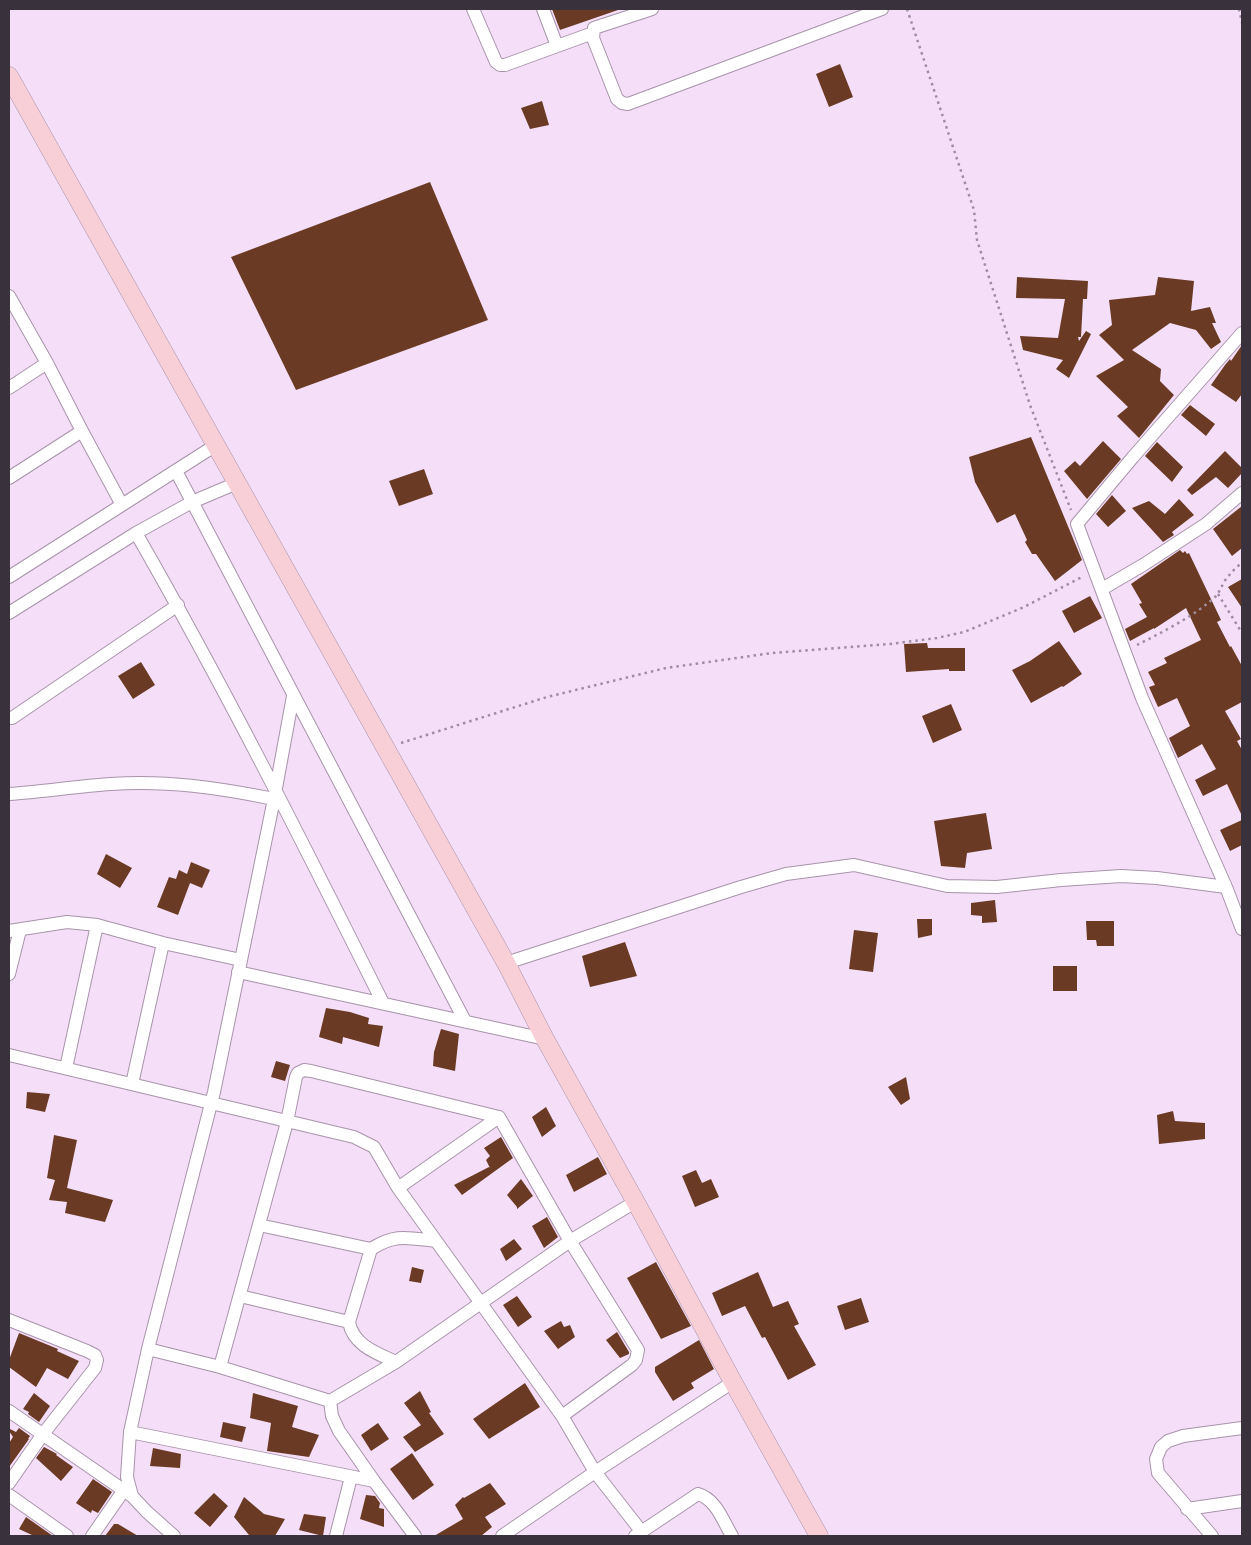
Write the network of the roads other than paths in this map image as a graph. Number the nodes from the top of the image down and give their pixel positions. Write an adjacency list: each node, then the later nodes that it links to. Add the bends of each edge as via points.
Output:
1 (473, 9): 6 (street, via 500,65)
2 (543, 9): 6 (street)
3 (652, 9): 5 (street, via 594,28)
4 (882, 9): 5 (street, via 628,104 617,99)
5 (593, 33): 6 (street)
6 (557, 46)
7 (9, 76): 13 (main road)
8 (9, 298): 10 (street)
9 (1242, 333): 22 (street, via 1076,524)
10 (47, 363): 11 (street); 12 (street)
11 (9, 388)
12 (82, 431): 15 (street); 19 (street)
13 (216, 446): 14 (street); 16 (main road)
14 (176, 471): 18 (street); 19 (street)
15 (9, 478)
16 (237, 483): 18 (street); 34 (main road)
17 (1242, 493): 22 (street, via 1206,524)
18 (192, 502): 20 (street); 25 (street)
19 (122, 505): 21 (street)
20 (136, 533): 23 (street); 24 (street)
21 (9, 577)
22 (1102, 589): 29 (street, via 1145,706)
23 (178, 604): 26 (street); 28 (street)
24 (9, 613)
25 (293, 696): 28 (street); 38 (street)
26 (9, 718)
27 (9, 794): 28 (street, via 111,784 168,783)
28 (275, 794): 35 (street); 37 (street)
29 (1226, 887): 31 (street); 34 (street, via 1121,876 997,887 947,886 854,865 786,874)
30 (97, 925): 32 (street, via 67,922); 33 (street); 41 (street)
31 (1242, 929)
32 (14, 930): 36 (street)
33 (163, 943): 35 (street); 42 (street)
34 (506, 963): 39 (main road)
35 (240, 966): 37 (street); 43 (street)
36 (9, 974)
37 (384, 1003): 38 (street)
38 (466, 1021): 39 (street)
39 (545, 1039): 47 (main road)
40 (9, 1055): 41 (street)
41 (66, 1068): 42 (street)
42 (132, 1084): 43 (street)
43 (211, 1103): 45 (street); 56 (street)
44 (499, 1117): 45 (street, via 304,1070 296,1077); 46 (street); 50 (street)
45 (286, 1122): 46 (street, via 362,1140 374,1147); 48 (street)
46 (398, 1188): 49 (street)
47 (635, 1202): 50 (street); 59 (main road)
48 (259, 1225): 51 (street); 52 (street)
49 (436, 1241): 51 (street, via 403,1237 389,1239); 53 (street)
50 (570, 1241): 53 (street); 62 (street, via 638,1350 638,1355 632,1364)
51 (371, 1249): 55 (street)
52 (240, 1296): 55 (street); 58 (street)
53 (481, 1303): 57 (street); 62 (street)
54 (9, 1320): 65 (street, via 87,1351 98,1360)
55 (349, 1322): 57 (street, via 356,1339 368,1349)
56 (148, 1349): 58 (street); 64 (street)
57 (396, 1362): 60 (street)
58 (220, 1367): 60 (street)
59 (732, 1382): 66 (street); 82 (main road)
60 (330, 1401): 68 (street, via 339,1431)
61 (9, 1411): 65 (street)
62 (562, 1416): 66 (street)
63 (1242, 1428): 73 (street, via 1184,1436 1168,1441 1162,1448 1156,1459 1158,1473)
64 (130, 1432): 67 (street); 70 (street)
65 (43, 1434): 69 (street); 70 (street)
66 (595, 1472): 74 (street); 75 (street)
67 (351, 1477): 68 (street); 79 (street)
68 (374, 1481): 80 (street)
69 (9, 1483)
70 (128, 1493): 77 (street); 78 (street)
71 (9, 1495): 76 (street)
72 (1242, 1501): 73 (street)
73 (1187, 1509): 83 (street)
74 (638, 1534): 81 (street, via 698,1494 712,1501)
75 (505, 1535)
76 (67, 1536)
77 (92, 1536)
78 (174, 1536)
79 (336, 1536)
80 (415, 1536)
81 (732, 1536)
82 (819, 1536)
83 (1212, 1536)

